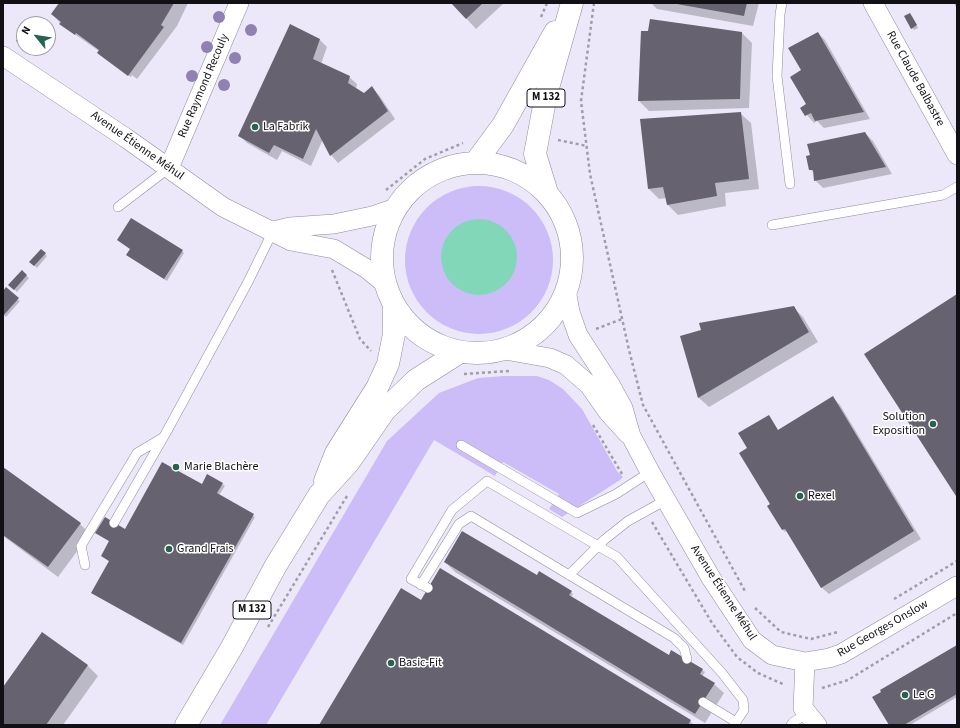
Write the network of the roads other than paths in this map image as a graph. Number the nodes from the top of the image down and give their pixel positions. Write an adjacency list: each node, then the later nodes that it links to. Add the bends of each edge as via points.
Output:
1 (239, 3): 8 (street, Rue Raymond Recouly)
2 (572, 3): 7 (main road, M 132, via 503,125); 11 (main road, M 132, via 546,95 535,154)
3 (782, 3): 9 (lane, via 777,76)
4 (873, 3): 6 (street, Rue Claude Balbastre)
5 (3, 56): 8 (street, Avenue Étienne Méhul)
6 (957, 155)
7 (474, 163): 11 (main road, via 498,165 519,173); 12 (main road, via 452,166 431,175)
8 (169, 168): 13 (lane); 15 (street, Avenue Étienne Méhul, via 223,207)
9 (790, 184)
10 (957, 187): 14 (lane, via 943,195)
11 (546, 193): 17 (main road, via 557,207 569,233 572,262)
12 (390, 200): 15 (street, via 372,216 334,224 290,227); 16 (main road, via 382,251)
13 (118, 208)
14 (772, 225)
15 (273, 231): 16 (street, Avenue Étienne Méhul, via 292,241 334,249 368,268); 22 (lane)
16 (383, 282): 18 (main road)
17 (566, 290): 19 (main road, via 555,312 539,331); 21 (street, Avenue Étienne Méhul, via 578,335 623,408)
18 (394, 309): 20 (main road, via 415,331 436,345); 25 (main road, M 132, via 394,334 388,364 377,388 336,453)
19 (505, 350): 20 (main road, via 490,353); 21 (street, Avenue Étienne Méhul, via 550,358 566,366 589,385 608,412)
20 (460, 352): 25 (main road, M 132, via 416,380 385,410 349,462)
21 (631, 436): 24 (street, Avenue Étienne Méhul)
22 (163, 437): 27 (lane); 29 (lane, via 137,453 81,546)
23 (461, 445): 24 (lane, via 577,513)
24 (650, 472): 26 (street, Avenue Étienne Méhul)
25 (319, 495): 37 (main road, M 132, via 275,567)
26 (666, 500): 28 (lane, via 628,521); 33 (street, Avenue Étienne Méhul, via 711,578 752,640 772,655)
27 (114, 523)
28 (597, 546): 30 (lane); 30 (lane, via 487,481 452,510 411,579 425,587 459,524 471,516); 36 (lane, via 617,557 722,673 743,700 744,710)
29 (85, 565)
30 (568, 575): 32 (lane, via 674,638 684,648)
31 (957, 586): 33 (street, Rue Georges Onslow, via 841,654)
32 (687, 659)
33 (805, 662): 35 (street, via 803,706)
34 (703, 702): 36 (lane)
35 (812, 720): 38 (lane, via 793,722)
36 (735, 723)
37 (186, 725)
38 (791, 725)

